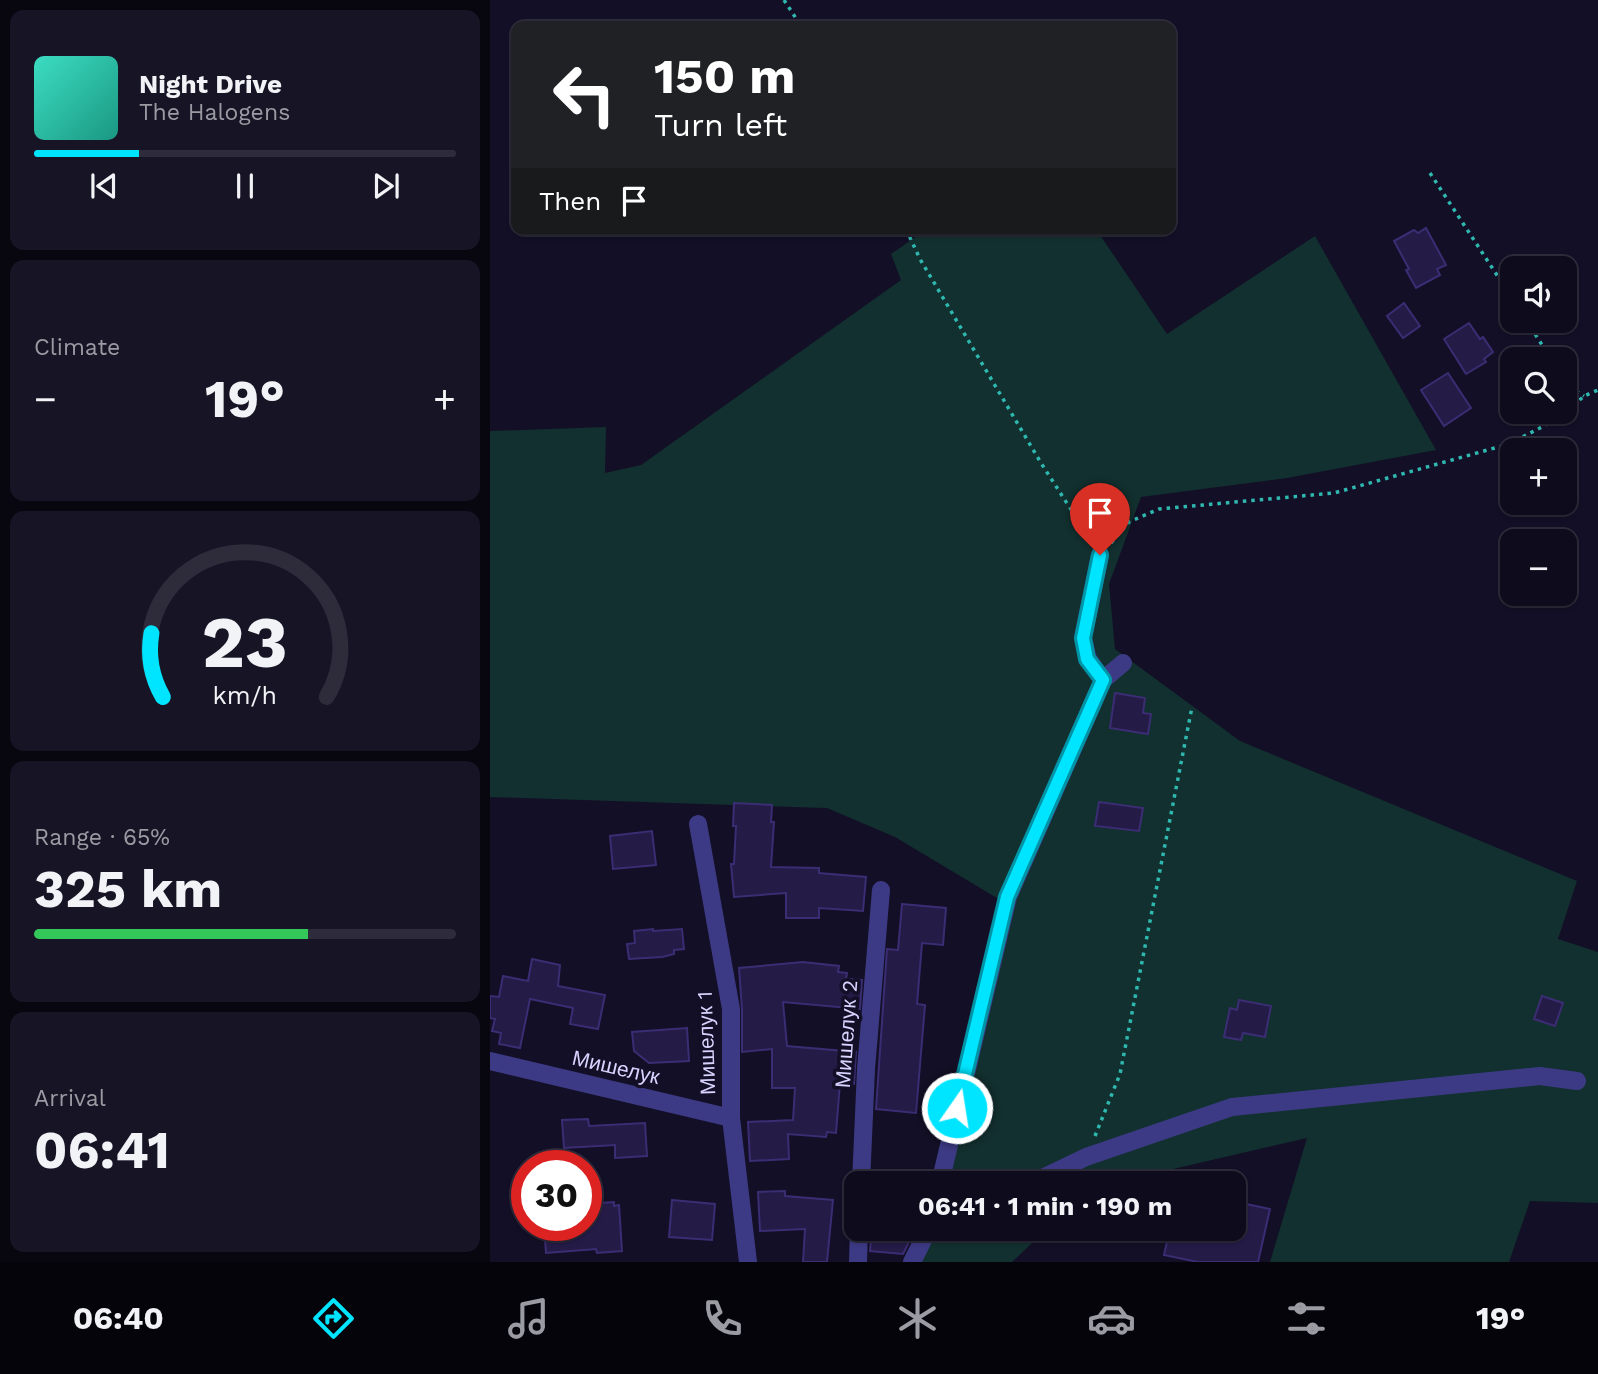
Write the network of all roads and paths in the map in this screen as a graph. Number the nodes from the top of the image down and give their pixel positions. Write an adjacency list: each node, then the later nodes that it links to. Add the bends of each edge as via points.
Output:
1 (784, 0): 2 (path)
2 (798, 21)
3 (1430, 173): 5 (path)
4 (909, 235): 9 (path)
5 (1500, 280)
6 (1598, 390): 8 (path)
7 (1577, 392): 8 (path)
8 (1584, 396): 9 (path, via 1561,417 1509,444 1334,493 1159,509 1129,522)
9 (1100, 555): 11 (street, via 1083,638 1087,659)
10 (1123, 663): 11 (street)
11 (1103, 680): 20 (street, via 1007,897)
12 (1192, 707): 18 (path, via 1120,1074)
13 (698, 824): 17 (street, Мишелук 1, via 731,1009)
14 (881, 890): 19 (street, Мишелук 2)
15 (490, 1060): 17 (street, Мишелук)
16 (1577, 1080): 18 (street, via 1541,1076 1232,1107)
17 (731, 1118): 24 (street, Мишелук 1)
18 (1086, 1157): 21 (street)
19 (861, 1171)
20 (943, 1171)
21 (1057, 1171)
22 (859, 1241): 25 (street)
23 (925, 1241): 26 (street)
24 (748, 1262)
25 (858, 1262)
26 (912, 1262)

